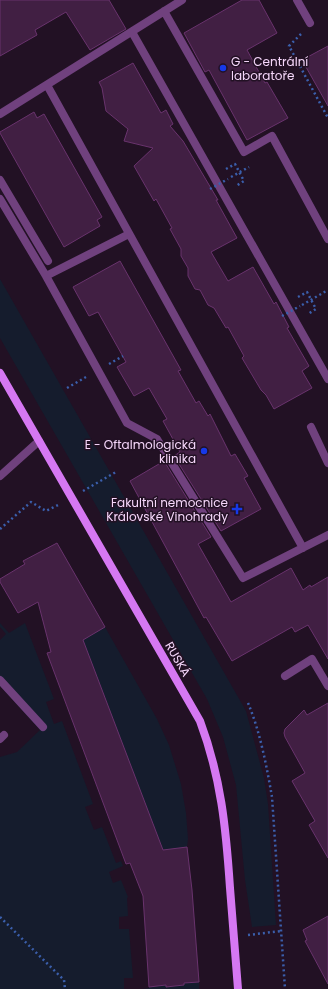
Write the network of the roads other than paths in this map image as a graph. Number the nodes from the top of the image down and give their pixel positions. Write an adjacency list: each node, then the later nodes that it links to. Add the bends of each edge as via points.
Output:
1 (182, 0): 3 (street)
2 (297, 0): 4 (street)
3 (164, 11): 5 (street); 11 (street, via 244,152 272,136)
4 (310, 23)
5 (132, 32): 6 (street); 15 (street)
6 (47, 85): 7 (street); 10 (street)
7 (0, 114)
8 (0, 180): 12 (street)
9 (0, 199): 13 (street)
10 (130, 234): 13 (street); 21 (street)
11 (328, 239)
12 (48, 261)
13 (46, 276): 21 (street, via 127,423 157,439 243,578)
14 (0, 373): 17 (street, RUSKÁ)
15 (328, 379)
16 (311, 427): 18 (street)
17 (39, 441): 19 (street); 26 (street, RUSKÁ, via 200,721 219,786 226,831)
18 (328, 462)
19 (0, 476)
20 (328, 535): 21 (street)
21 (303, 548)
22 (285, 676): 24 (street, via 312,659)
23 (0, 680): 25 (street)
24 (328, 686)
25 (43, 727)
26 (238, 989)

